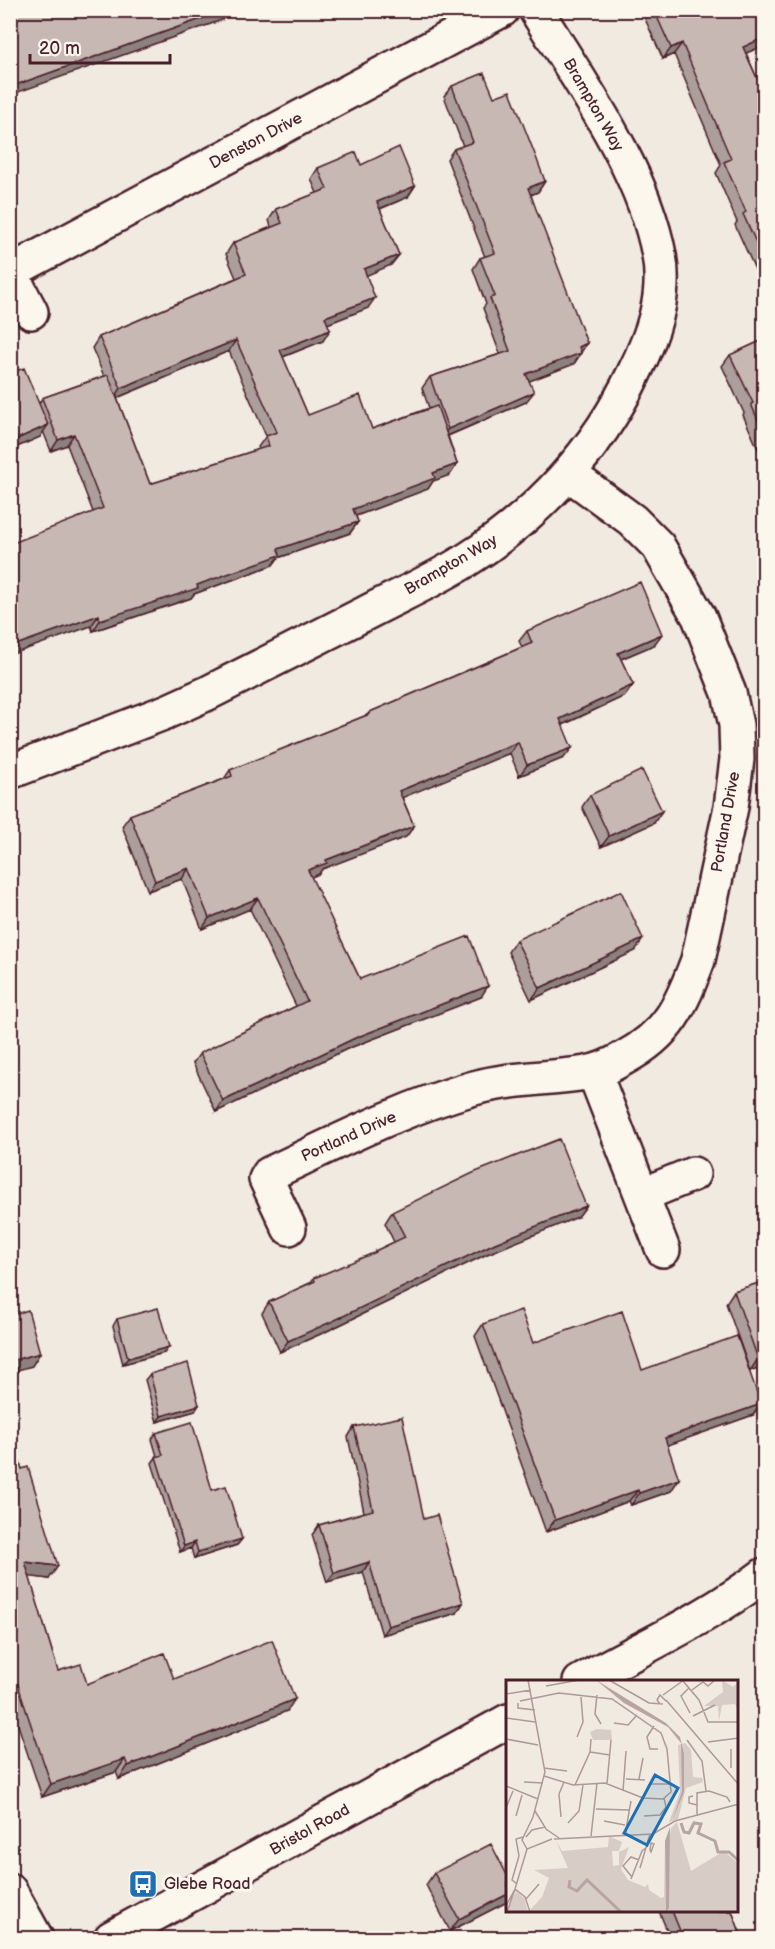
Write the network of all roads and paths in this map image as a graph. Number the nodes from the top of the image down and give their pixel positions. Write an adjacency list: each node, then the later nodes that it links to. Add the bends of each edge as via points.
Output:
1 (502, 10): 3 (street, Denston Drive, via 10,272)
2 (536, 10): 4 (street, Brampton Way, via 619,148 644,204 661,276 657,314 639,363 609,420)
3 (32, 312)
4 (569, 474): 5 (street, Brampton Way, via 520,521 453,568 208,693); 6 (street, Portland Drive, via 632,520 658,546 699,617 716,656 729,693 737,737 731,807 691,980 668,1024 653,1039)
5 (10, 772)
6 (594, 1072): 8 (street); 9 (street, Portland Drive, via 474,1088 372,1126 269,1174 266,1179)
7 (693, 1174): 8 (street)
8 (642, 1195): 10 (street)
9 (289, 1227)
10 (663, 1250)
11 (765, 1575): 12 (street)
12 (584, 1680)
13 (506, 1722): 16 (street, Bristol Road)
14 (10, 1891): 15 (street)
15 (36, 1938)
16 (111, 1938)

